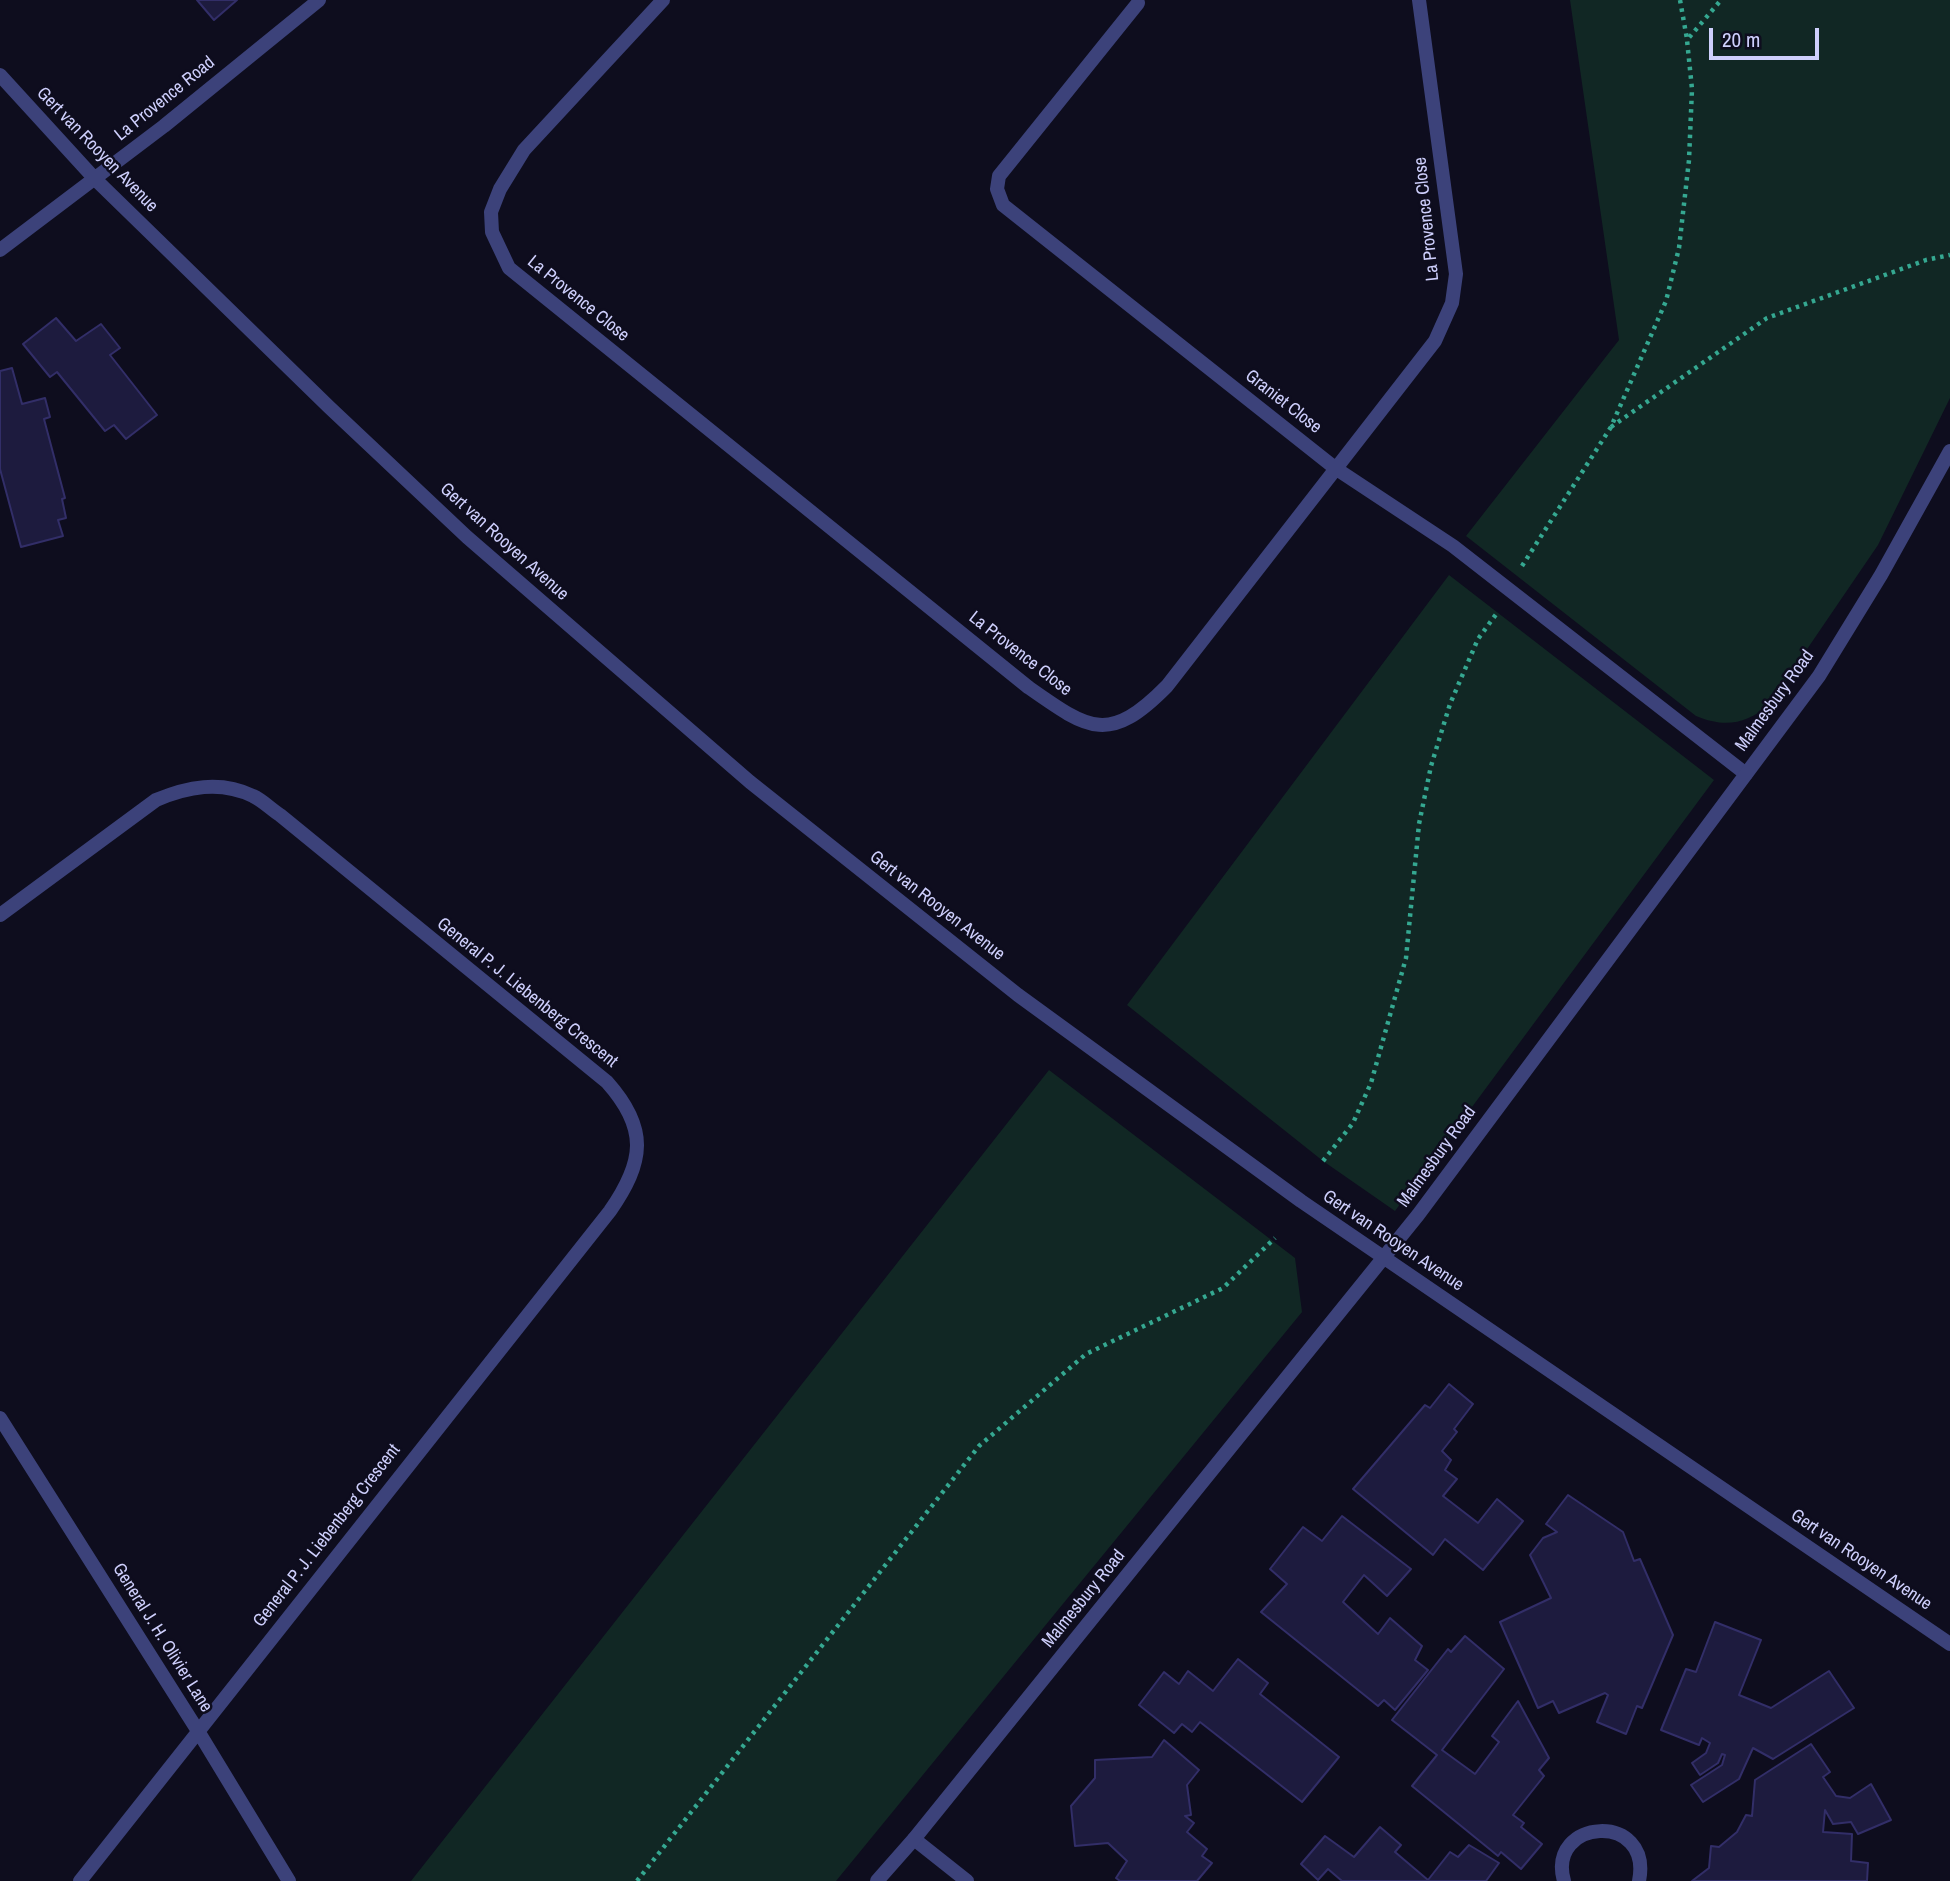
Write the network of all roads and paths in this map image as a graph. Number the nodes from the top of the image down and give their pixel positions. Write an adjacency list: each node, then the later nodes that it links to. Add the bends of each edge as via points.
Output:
1 (318, 0): 9 (street, La Provence Road)
2 (663, 0): 14 (street, La Provence Close, via 524,150 500,188 491,212 492,232 509,268 1028,687 1070,716 1092,724 1109,726 1148,706)
3 (1419, 0): 14 (street, La Provence Close, via 1456,274 1452,303 1435,341)
4 (1680, 0): 7 (path)
5 (1721, 0): 7 (path)
6 (1138, 3): 14 (street, Graniet Close, via 999,176 997,189 1003,205)
7 (1687, 40): 12 (path, via 1692,89 1679,248 1666,300)
8 (0, 75): 9 (street, Gert van Rooyen Avenue)
9 (95, 179): 10 (street, La Provence Road); 21 (street, Gert van Rooyen Avenue, via 467,537 750,782 1018,995)
10 (0, 250)
11 (1950, 255): 12 (path, via 1767,318)
12 (1611, 427): 15 (path)
13 (1950, 450): 17 (street, Malmesbury Road, via 1819,676)
14 (1335, 468): 17 (street, Graniet Close, via 1453,546)
15 (1517, 575)
16 (1498, 612): 19 (path, via 1478,639 1450,704 1431,766 1419,824 1406,958 1371,1083 1353,1123)
17 (1746, 774): 21 (street, Malmesbury Road)
18 (0, 915): 24 (street, General P. J. Liebenberg Crescent, via 156,800 205,786 253,796 597,1074 622,1099 635,1126 635,1166 610,1211)
19 (1323, 1161)
20 (1275, 1238): 28 (path, via 1223,1288 1086,1353 979,1446)
21 (1385, 1258): 23 (street, Gert van Rooyen Avenue); 25 (street, Malmesbury Road)
22 (0, 1418): 24 (street, General J. H. Olivier Lane)
23 (1950, 1644)
24 (198, 1731): 26 (street, General P. J. Liebenberg Crescent); 27 (street, General J. H. Olivier Lane)
25 (914, 1839): 29 (street, Malmesbury Road); 30 (street)
26 (80, 1881)
27 (289, 1881)
28 (637, 1881)
29 (877, 1881)
30 (967, 1881)
31 (1564, 1881): 32 (street, via 1563,1857 1571,1843 1599,1829 1628,1840 1637,1853)
32 (1639, 1881)

